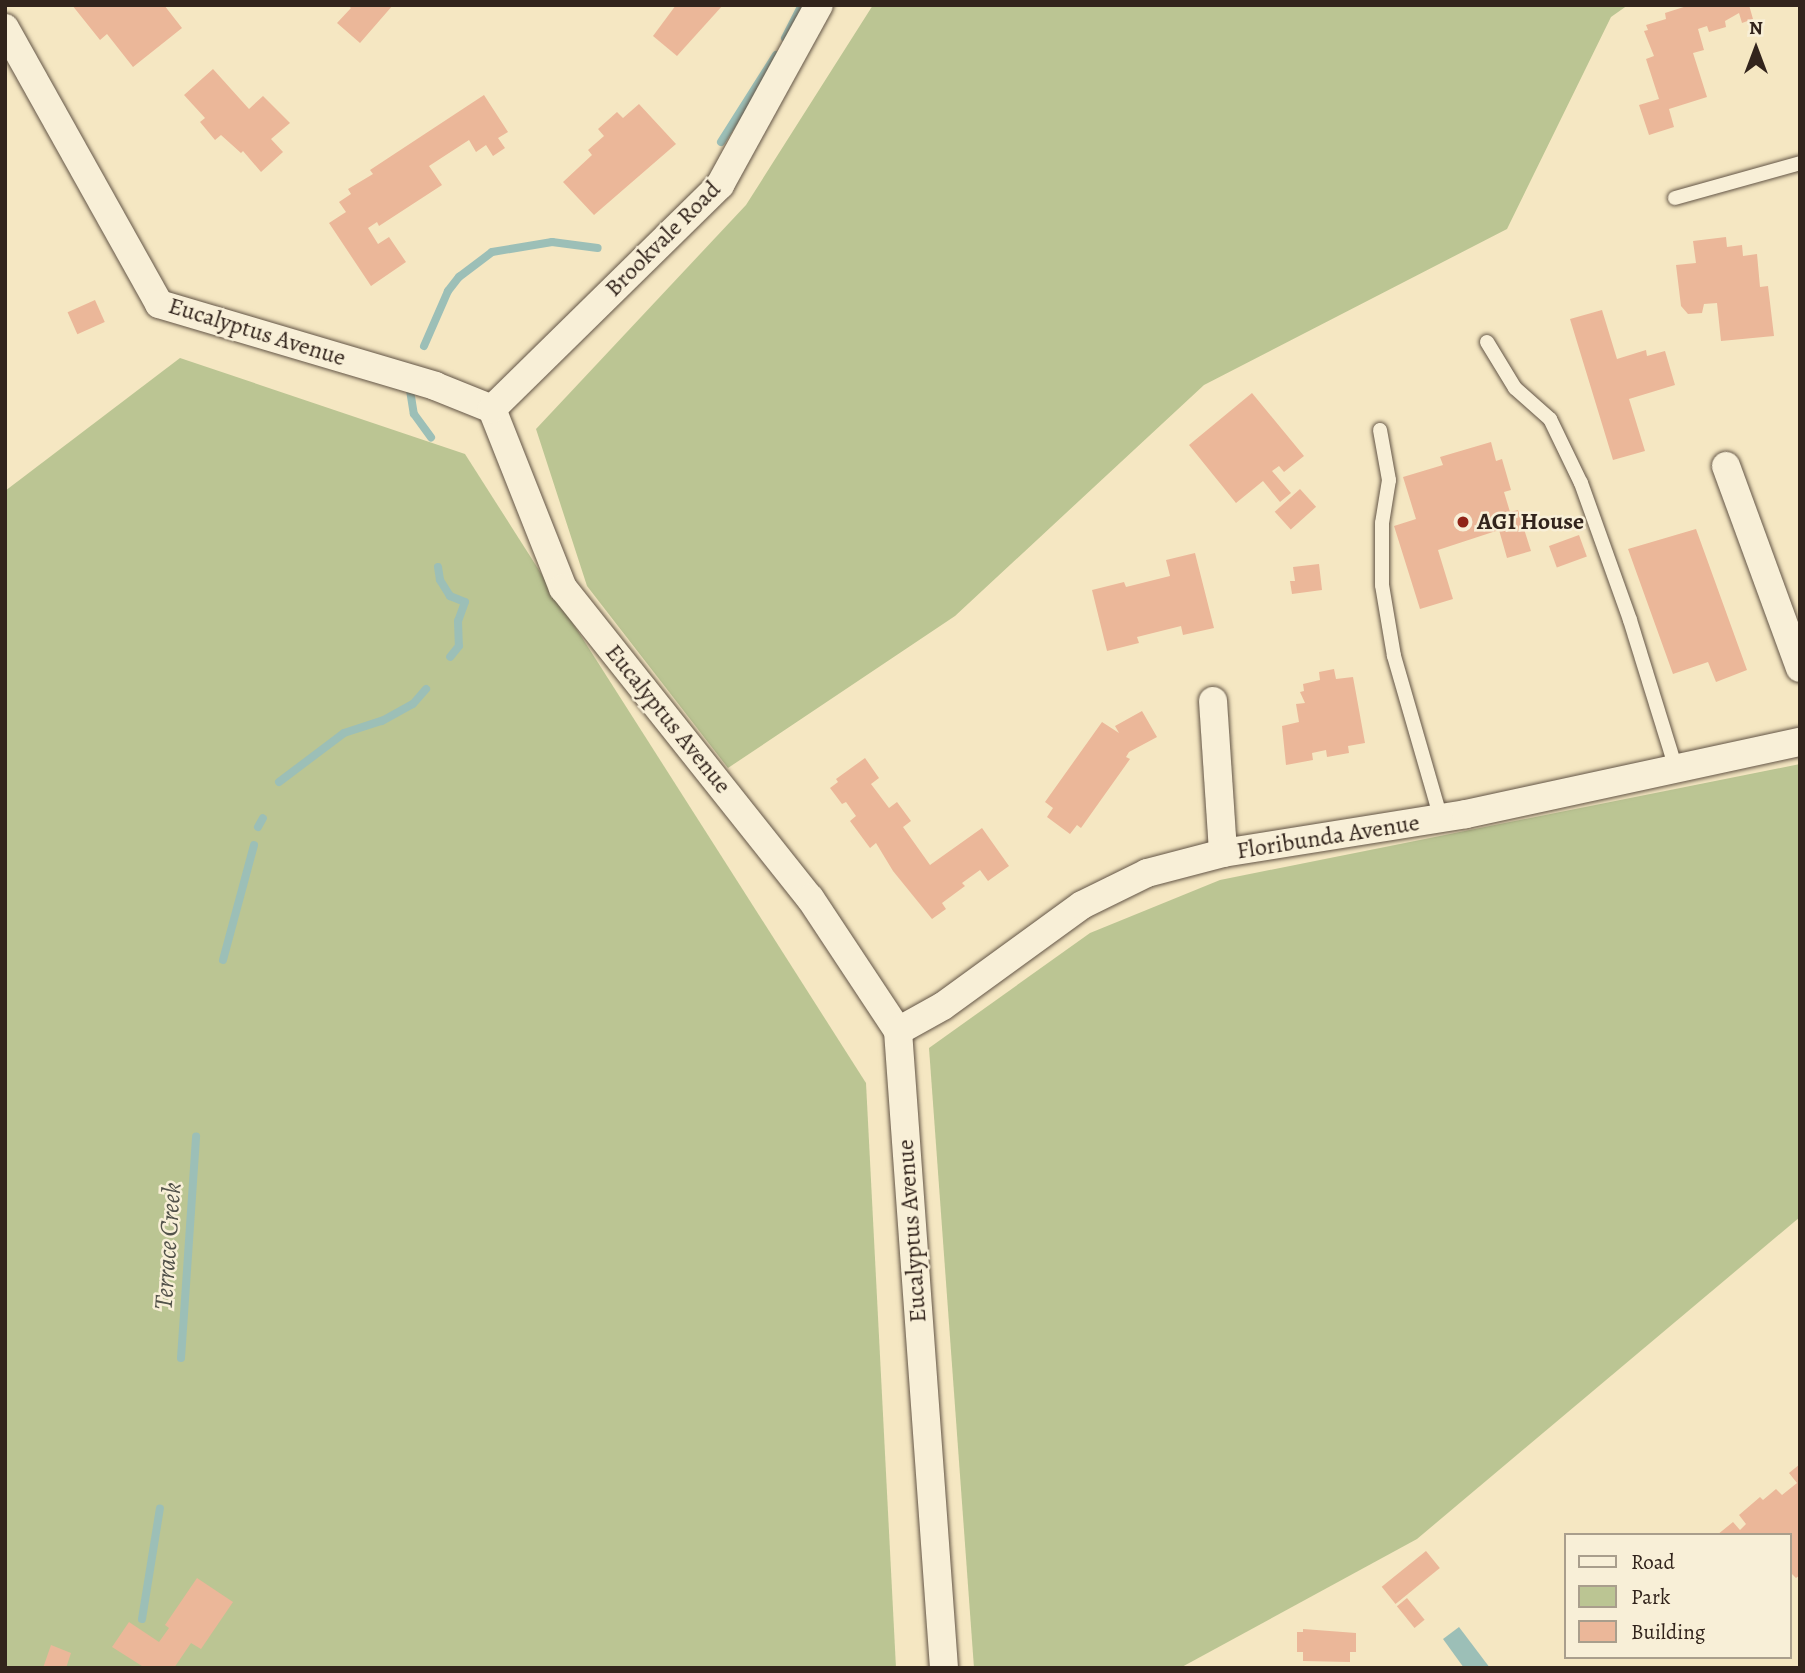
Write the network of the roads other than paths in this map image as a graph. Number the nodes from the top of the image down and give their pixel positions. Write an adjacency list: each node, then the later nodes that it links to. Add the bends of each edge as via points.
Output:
1 (819, 5): 6 (street, Brookvale Road, via 720,185)
2 (5, 28): 6 (street, Eucalyptus Avenue, via 159,304 435,386)
3 (1800, 163): 4 (lane)
4 (1675, 198)
5 (1487, 342): 12 (lane, via 1515,388 1550,419 1581,483)
6 (492, 409): 15 (street, Eucalyptus Avenue, via 563,588 810,898)
7 (1380, 430): 13 (lane, via 1389,480 1381,523 1381,585 1394,656)
8 (1726, 466): 9 (street)
9 (1800, 668)
10 (1213, 701): 14 (street)
11 (1800, 742): 12 (street, Floribunda Avenue)
12 (1676, 769): 13 (street, Floribunda Avenue)
13 (1441, 818): 14 (street, Floribunda Avenue)
14 (1223, 853): 15 (street, Floribunda Avenue, via 1147,873 1082,905 943,1006)
15 (898, 1031): 16 (street, Eucalyptus Avenue)
16 (944, 1668)

